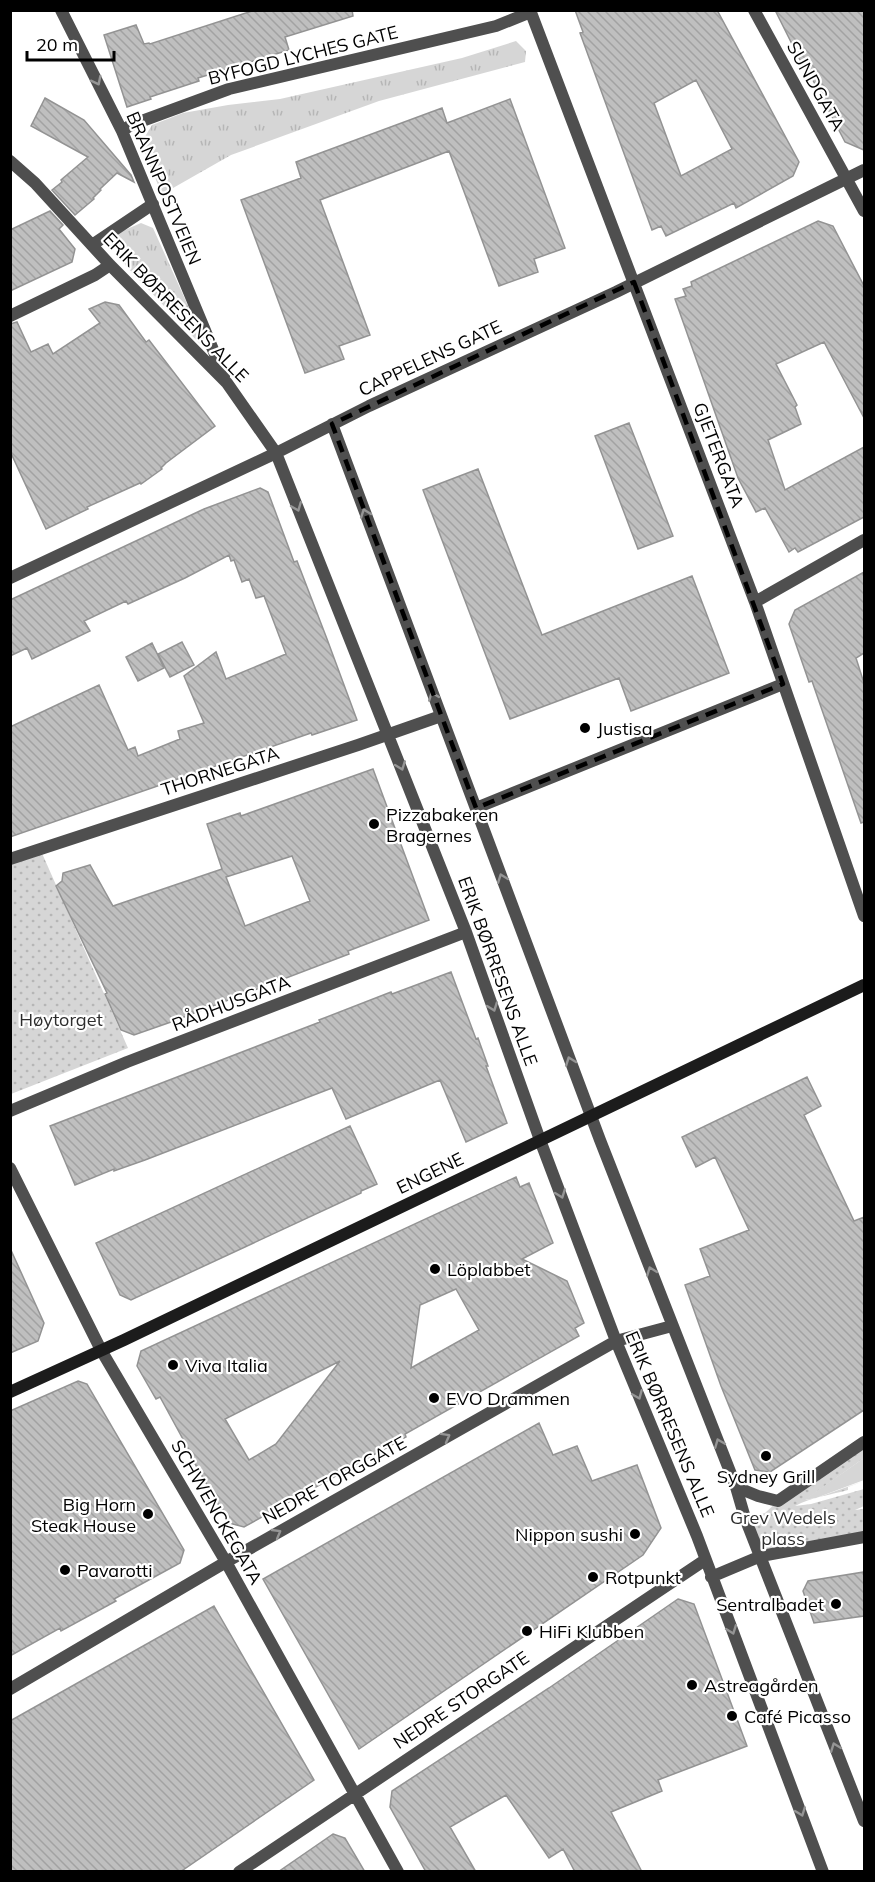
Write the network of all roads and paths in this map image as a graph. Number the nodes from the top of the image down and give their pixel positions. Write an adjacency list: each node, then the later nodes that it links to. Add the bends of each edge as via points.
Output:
1 (60, 10): 4 (street, BRANNPOSTVEIEN, one-way to 4)
2 (754, 10): 7 (street, SUNDGATA)
3 (531, 11): 4 (street, BYFOGD LYCHES GATE, via 496,26 229,89); 12 (street, GJETERGATA)
4 (122, 131): 8 (street, BRANNPOSTVEIEN)
5 (10, 161): 10 (street, ERIK BØRRESENS ALLE)
6 (864, 170): 7 (street, CAPPELENS GATE)
7 (847, 178): 9 (street, SUNDGATA); 12 (street, CAPPELENS GATE)
8 (153, 204): 10 (street); 14 (street, BRANNPOSTVEIEN)
9 (864, 211)
10 (92, 245): 11 (street, ERIK BØRRESENS ALLE)
11 (110, 265): 13 (street); 14 (street, ERIK BØRRESENS ALLE)
12 (634, 282): 15 (street, CAPPELENS GATE); 19 (street, GJETERGATA)
13 (10, 316)
14 (227, 383): 16 (street, ERIK BØRRESENS ALLE)
15 (332, 424): 16 (street, CAPPELENS GATE); 21 (street, ERIK BØRRESENS ALLE, one-way to 15)
16 (276, 453): 18 (street, CAPPELENS GATE); 22 (street, ERIK BØRRESENS ALLE, one-way to 22)
17 (864, 540): 19 (street)
18 (10, 578)
19 (755, 602): 20 (street, GJETERGATA)
20 (783, 684): 23 (street); 25 (street, GJETERGATA)
21 (441, 716): 22 (street, THORNEGATA); 23 (street, ERIK BØRRESENS ALLE)
22 (388, 734): 24 (street, THORNEGATA); 26 (street, ERIK BØRRESENS ALLE, one-way to 26)
23 (476, 808): 29 (street, ERIK BØRRESENS ALLE, one-way to 23)
24 (10, 859)
25 (864, 916)
26 (466, 932): 28 (street, RÅDHUSGATA); 30 (street, ERIK BØRRESENS ALLE, one-way to 30)
27 (864, 985): 29 (street, ENGENE)
28 (10, 1111)
29 (591, 1116): 30 (street, ENGENE); 32 (street, ERIK BØRRESENS ALLE, one-way to 29)
30 (540, 1140): 33 (street, ERIK BØRRESENS ALLE, one-way to 33); 34 (street, ENGENE)
31 (10, 1168): 34 (street, SCHWENCKEGATA)
32 (672, 1326): 33 (street, NEDRE TORGGATE); 37 (street, ERIK BØRRESENS ALLE, one-way to 32)
33 (616, 1341): 40 (street, ERIK BØRRESENS ALLE, one-way to 40); 41 (street, NEDRE TORGGATE, one-way to 33)
34 (101, 1350): 35 (street, ENGENE); 41 (street, SCHWENCKEGATA)
35 (10, 1392)
36 (864, 1442): 37 (street, via 778,1501)
37 (736, 1487): 39 (street, ERIK BØRRESENS ALLE)
38 (864, 1537): 39 (street)
39 (761, 1556): 42 (street); 45 (street, ERIK BØRRESENS ALLE, one-way to 39)
40 (705, 1560): 42 (street, ERIK BØRRESENS ALLE); 44 (street, NEDRE STORGATE)
41 (226, 1562): 43 (street, NEDRE TORGGATE); 44 (street, SCHWENCKEGATA)
42 (711, 1577): 48 (street, ERIK BØRRESENS ALLE, one-way to 48)
43 (10, 1689)
44 (354, 1793): 46 (street, NEDRE STORGATE); 47 (street, SCHWENCKEGATA)
45 (864, 1821)
46 (239, 1872)
47 (398, 1872)
48 (824, 1872)

